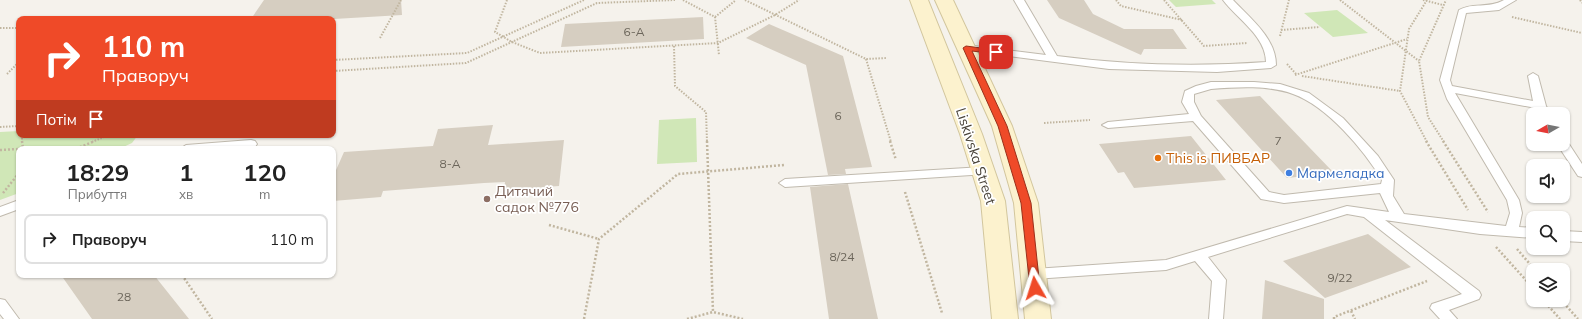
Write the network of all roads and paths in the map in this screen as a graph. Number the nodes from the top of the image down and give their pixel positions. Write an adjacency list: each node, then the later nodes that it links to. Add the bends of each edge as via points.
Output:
1 (401, 0): 31 (path)
2 (507, 0): 30 (path, via 496,32)
3 (584, 0): 30 (path)
4 (675, 0): 33 (path, via 597,3)
5 (683, 0): 24 (path)
6 (736, 0): 24 (path)
7 (745, 0): 23 (path)
8 (799, 0): 23 (path)
9 (919, 0): 69 (street, Liskivska Street)
10 (944, 0): 38 (street)
11 (1019, 0): 42 (lane)
12 (1116, 0): 25 (path, via 1121,6)
13 (1164, 0): 25 (path)
14 (1228, 0): 34 (lane)
15 (1289, 0): 29 (path)
16 (1340, 0): 36 (path)
17 (1423, 0): 18 (path)
18 (1427, 0): 22 (path); 32 (path, via 1408,29)
19 (1511, 0): 51 (lane, via 1496,8 1467,9 1462,12 1445,80)
20 (1580, 0): 21 (path)
21 (1582, 3)
22 (1443, 5)
23 (775, 15): 35 (path); 41 (path, via 866,59)
24 (715, 17): 35 (path)
25 (1182, 20): 34 (path, via 1204,46)
26 (1320, 26): 29 (path)
27 (0, 28): 28 (path)
28 (16, 28)
29 (1281, 30): 34 (path, via 1279,38)
30 (503, 36): 33 (path); 43 (path, via 467,52)
31 (380, 38)
32 (1407, 39): 36 (path); 39 (path)
33 (512, 42): 37 (path, via 540,54); 46 (path, via 466,63)
34 (1266, 42): 42 (lane, via 1272,59 1271,66 1217,69 1109,66); 48 (path)
35 (718, 43): 37 (path); 40 (path)
36 (1395, 43): 39 (path); 48 (path)
37 (674, 46): 68 (path, via 675,86 706,112)
38 (966, 48): 42 (lane); 88 (street, via 1002,126 1026,203)
39 (1405, 52): 44 (path); 52 (path)
40 (719, 55)
41 (886, 58)
42 (1053, 59)
43 (336, 60)
44 (1418, 61)
45 (16, 65): 47 (path)
46 (336, 71)
47 (7, 74)
48 (1297, 75): 49 (path); 52 (path)
49 (1290, 76)
50 (1533, 76): 54 (lane)
51 (1448, 88): 53 (lane); 81 (lane, via 1513,200 1516,213)
52 (1400, 91): 80 (path, via 1433,154)
53 (1529, 107)
54 (1541, 107)
55 (1196, 117): 57 (lane); 73 (lane, via 1265,196 1284,199); 73 (lane, via 1191,108 1189,93 1204,87 1256,85 1296,92 1316,101 1364,147 1388,180)
56 (1044, 123): 57 (path, via 1096,120)
57 (1108, 125)
58 (16, 126): 59 (path)
59 (0, 127)
60 (102, 138): 62 (path)
61 (251, 144): 63 (lane)
62 (82, 146)
63 (225, 146)
64 (16, 149): 65 (path)
65 (0, 150)
66 (1568, 151): 70 (lane)
67 (784, 165): 68 (path)
68 (707, 171): 85 (path, via 678,174); 95 (path)
69 (983, 171): 72 (lane); 101 (street, Liskivska Street, via 993,201)
70 (1582, 173)
71 (16, 177): 74 (path)
72 (785, 183)
73 (1385, 188): 78 (lane, via 1386,196)
74 (0, 196)
75 (16, 205): 76 (lane)
76 (0, 212)
77 (1368, 213): 78 (lane); 86 (lane, via 1347,210); 87 (lane)
78 (1400, 218): 80 (lane)
79 (549, 225): 85 (path)
80 (1480, 229): 81 (lane); 90 (path)
81 (1512, 231): 82 (lane)
82 (1526, 232)
83 (1570, 236): 84 (lane)
84 (1582, 237)
85 (599, 239): 98 (path)
86 (1198, 255): 88 (lane, via 1166,265); 103 (lane, via 1219,280)
87 (1446, 273): 94 (path); 106 (lane, via 1474,294 1437,308)
88 (1034, 274): 102 (street)
89 (184, 278): 97 (path)
90 (1526, 280)
91 (0, 304): 96 (lane)
92 (1549, 307): 107 (path)
93 (1567, 307): 108 (path)
94 (1351, 311): 104 (path); 105 (path)
95 (713, 312): 99 (path); 100 (path)
96 (12, 319)
97 (212, 319)
98 (584, 319)
99 (687, 319)
100 (743, 319)
101 (1005, 319)
102 (1038, 319)
103 (1216, 319)
104 (1334, 319)
105 (1355, 319)
106 (1450, 319)
107 (1560, 319)
108 (1578, 319)

